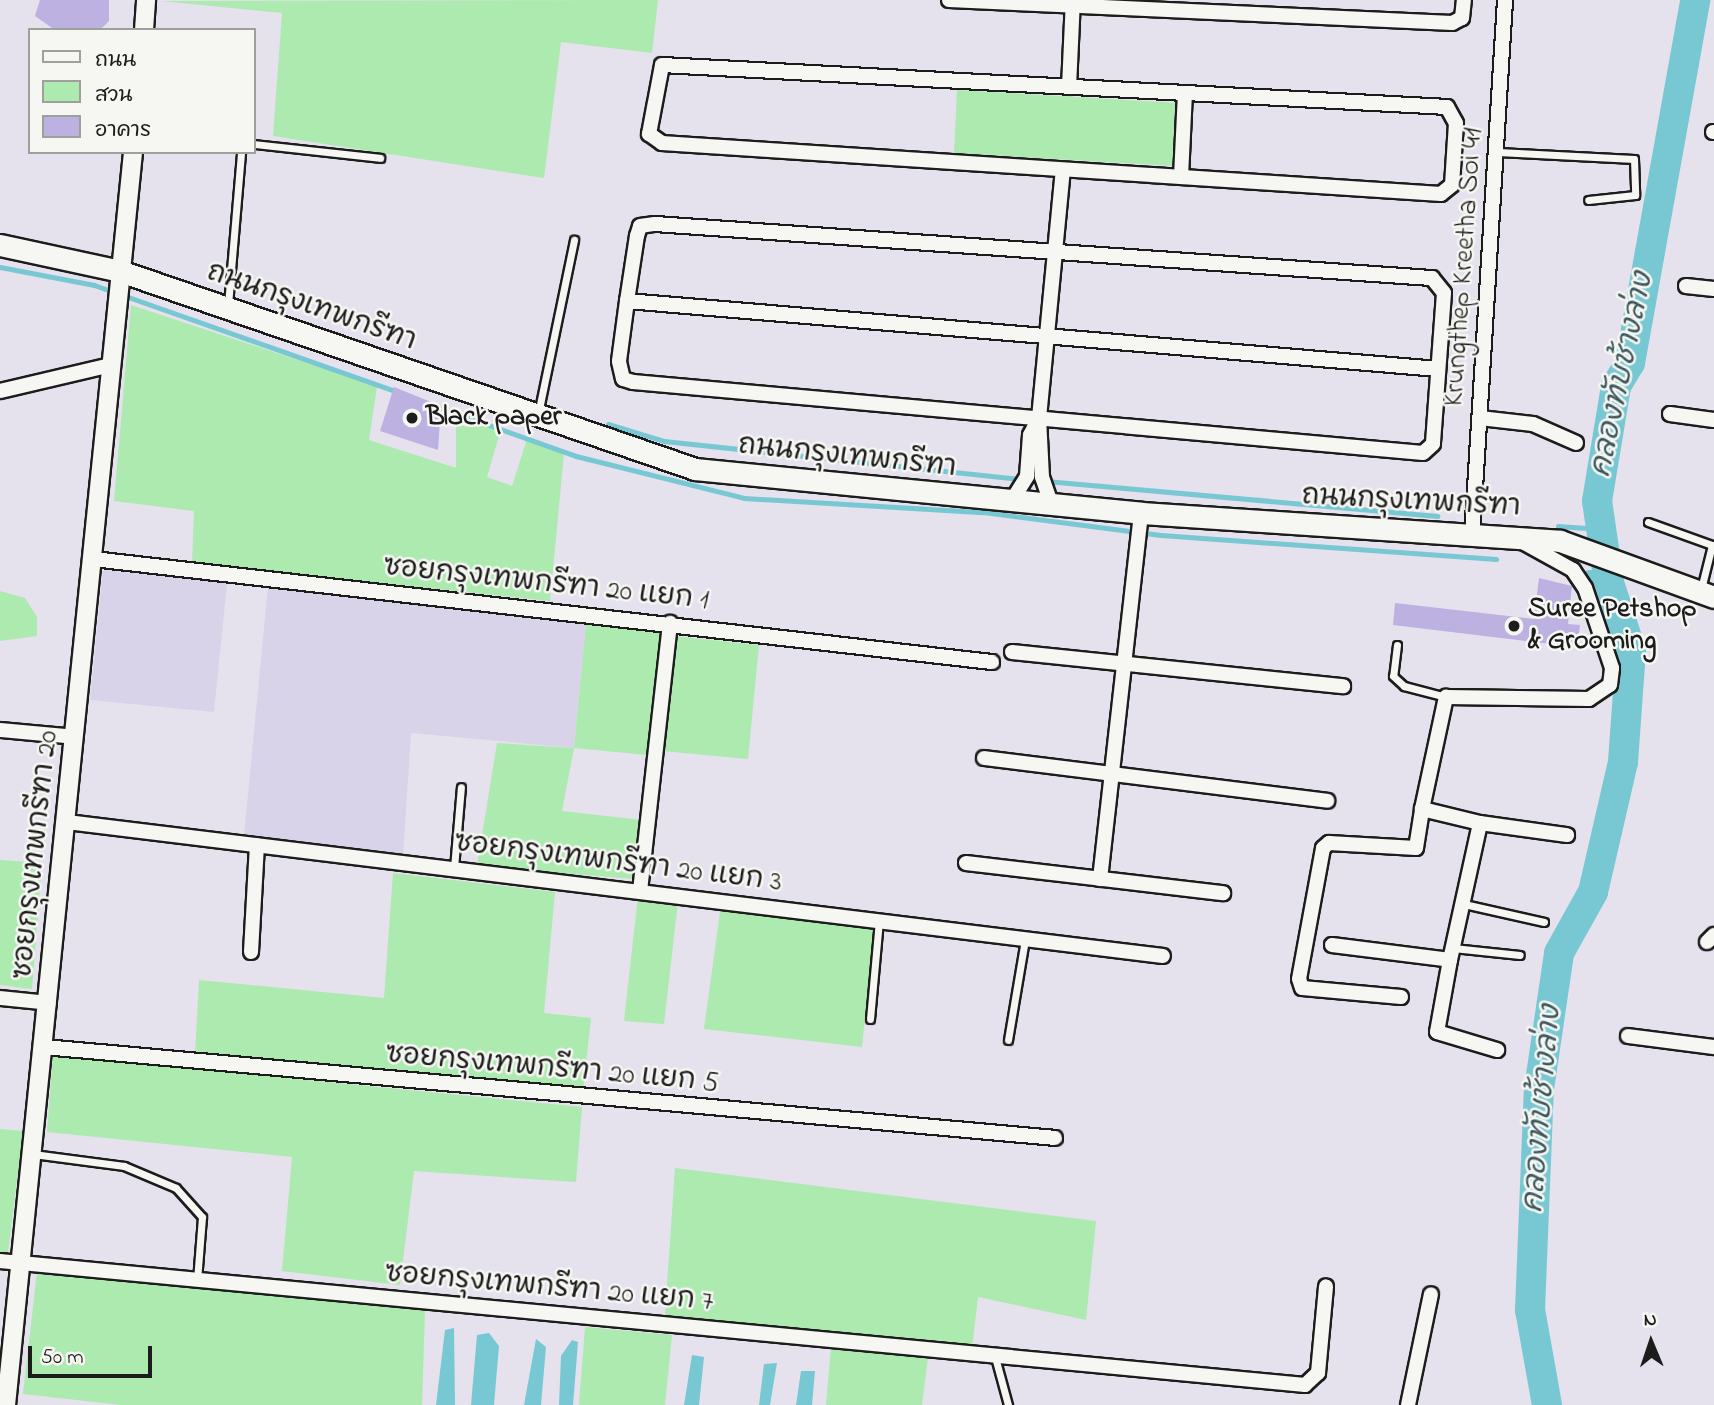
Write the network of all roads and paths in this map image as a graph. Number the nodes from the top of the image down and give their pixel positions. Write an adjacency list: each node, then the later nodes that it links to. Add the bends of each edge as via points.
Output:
1 (146, 0): 6 (street)
2 (949, 0): 5 (street)
3 (1464, 0): 5 (street, via 1462,18 1452,23)
4 (1505, 0): 10 (street, Krungthep Kreetha Soi 41)
5 (1073, 3): 7 (street)
6 (144, 28)
7 (1069, 87): 8 (street); 14 (street, via 662,65 649,134 662,143)
8 (1185, 93): 15 (street); 15 (street, via 1447,107 1456,123 1452,185 1441,194)
9 (256, 144): 13 (lane)
10 (1498, 152): 16 (lane, via 1634,159 1635,195); 32 (street, Krungthep Kreetha Soi 41)
11 (133, 154): 20 (street, ซอยกรุงเทพกรีฑา 20)
12 (241, 154): 24 (lane)
13 (380, 158)
14 (1063, 170): 15 (street); 19 (street)
15 (1181, 177)
16 (1588, 200)
17 (574, 240): 30 (lane)
18 (0, 245): 20 (main road, ถนนกรุงเทพกรีฑา)
19 (1055, 253): 23 (street, via 645,224 637,236); 25 (street); 27 (street, via 1432,278 1444,293)
20 (119, 279): 24 (main road, ถนนกรุงเทพกรีฑา); 26 (street, ซอยกรุงเทพกรีฑา 20)
21 (1686, 286): 22 (street)
22 (1714, 289)
23 (627, 301): 25 (street); 31 (street, via 619,361 623,379 633,382)
24 (228, 308): 30 (main road, ถนนกรุงเทพกรีฑา)
25 (1047, 336): 27 (street); 31 (street)
26 (111, 365): 28 (street); 41 (street, ซอยกรุงเทพกรีฑา 20)
27 (1438, 369): 31 (street, via 1433,444 1423,453)
28 (0, 391)
29 (1670, 414): 33 (street)
30 (537, 418): 35 (main road, ถนนกรุงเทพกรีฑา, via 656,459 726,475)
31 (1039, 418): 35 (street, via 1030,435 1027,476); 36 (street, via 1042,477)
32 (1480, 418): 34 (street, via 1533,424); 39 (street, Krungthep Kreetha Soi 41)
33 (1714, 421)
34 (1576, 443)
35 (1011, 502): 36 (main road, ถนนกรุงเทพกรีฑา)
36 (1052, 506): 37 (main road, ถนนกรุงเทพกรีฑา)
37 (1140, 519): 39 (main road, ถนนกรุงเทพกรีฑา); 47 (street)
38 (1648, 522): 42 (lane, via 1712,545)
39 (1472, 537): 40 (main road, ถนนกรุงเทพกรีฑา)
40 (1514, 538): 42 (main road, ถนนกรุงเทพกรีฑา, via 1579,544); 49 (street, via 1573,570 1585,588 1612,668 1610,685 1588,699)
41 (93, 559): 43 (street, ซอยกรุงเทพกรีฑา 20 แยก 1); 51 (street, ซอยกรุงเทพกรีฑา 20)
42 (1707, 594)
43 (670, 623): 46 (street, ซอยกรุงเทพกรีฑา 20 แยก 1); 64 (street)
44 (1397, 645): 49 (lane, via 1393,676 1404,686)
45 (1012, 652): 47 (street)
46 (992, 662)
47 (1124, 663): 48 (street); 53 (street)
48 (1343, 686)
49 (1446, 697): 56 (street)
50 (0, 730): 51 (street)
51 (75, 737): 57 (street, ซอยกรุงเทพกรีฑา 20)
52 (984, 758): 53 (street)
53 (1112, 774): 55 (street); 63 (street)
54 (461, 787): 62 (lane)
55 (1327, 801)
56 (1422, 809): 58 (street); 75 (street, via 1416,848 1329,842 1323,848 1299,978 1302,988)
57 (67, 822): 60 (street, ซอยกรุงเทพกรีฑา 20 แยก 3); 77 (street, ซอยกรุงเทพกรีฑา 20)
58 (1480, 822): 59 (street); 66 (street)
59 (1567, 835)
60 (257, 845): 62 (street, ซอยกรุงเทพกรีฑา 20 แยก 3); 71 (street)
61 (967, 863): 63 (street)
62 (454, 868): 64 (street, ซอยกรุงเทพกรีฑา 20 แยก 3)
63 (1100, 879): 65 (street)
64 (640, 891): 67 (street, ซอยกรุงเทพกรีฑา 20 แยก 3)
65 (1223, 893)
66 (1464, 904): 68 (lane); 72 (street)
67 (879, 920): 69 (street, ซอยกรุงเทพกรีฑา 20 แยก 3); 78 (lane)
68 (1544, 922)
69 (1025, 939): 74 (street, ซอยกรุงเทพกรีฑา 20 แยก 3); 80 (lane)
70 (1332, 945): 72 (street)
71 (251, 952)
72 (1452, 954): 73 (lane); 83 (street, via 1437,1032)
73 (1520, 955)
74 (1163, 956)
75 (1401, 996)
76 (0, 998): 77 (street)
77 (49, 1003): 82 (street, ซอยกรุงเทพกรีฑา 20)
78 (870, 1019)
79 (1628, 1036): 81 (street)
80 (1008, 1040)
81 (1714, 1046)
82 (44, 1047): 84 (street, ซอยกรุงเทพกรีฑา 20 แยก 5); 85 (street, ซอยกรุงเทพกรีฑา 20)
83 (1497, 1050)
84 (1055, 1138)
85 (33, 1154): 87 (street, ซอยกรุงเทพกรีฑา 20); 88 (lane, via 124,1166 176,1188 202,1217)
86 (0, 1261): 87 (street, ซอยกรุงเทพกรีฑา 20 แยก 7)
87 (20, 1263): 88 (street, ซอยกรุงเทพกรีฑา 20 แยก 7); 92 (street, ซอยกรุงเทพกรีฑา 20)
88 (197, 1280): 91 (street, ซอยกรุงเทพกรีฑา 20 แยก 7)
89 (1326, 1286): 91 (street, ซอยกรุงเทพกรีฑา 20 แยก 7, via 1318,1373 1305,1385)
90 (1431, 1294): 94 (street)
91 (995, 1356): 93 (lane)
92 (6, 1405)
93 (1008, 1405)
94 (1408, 1405)

